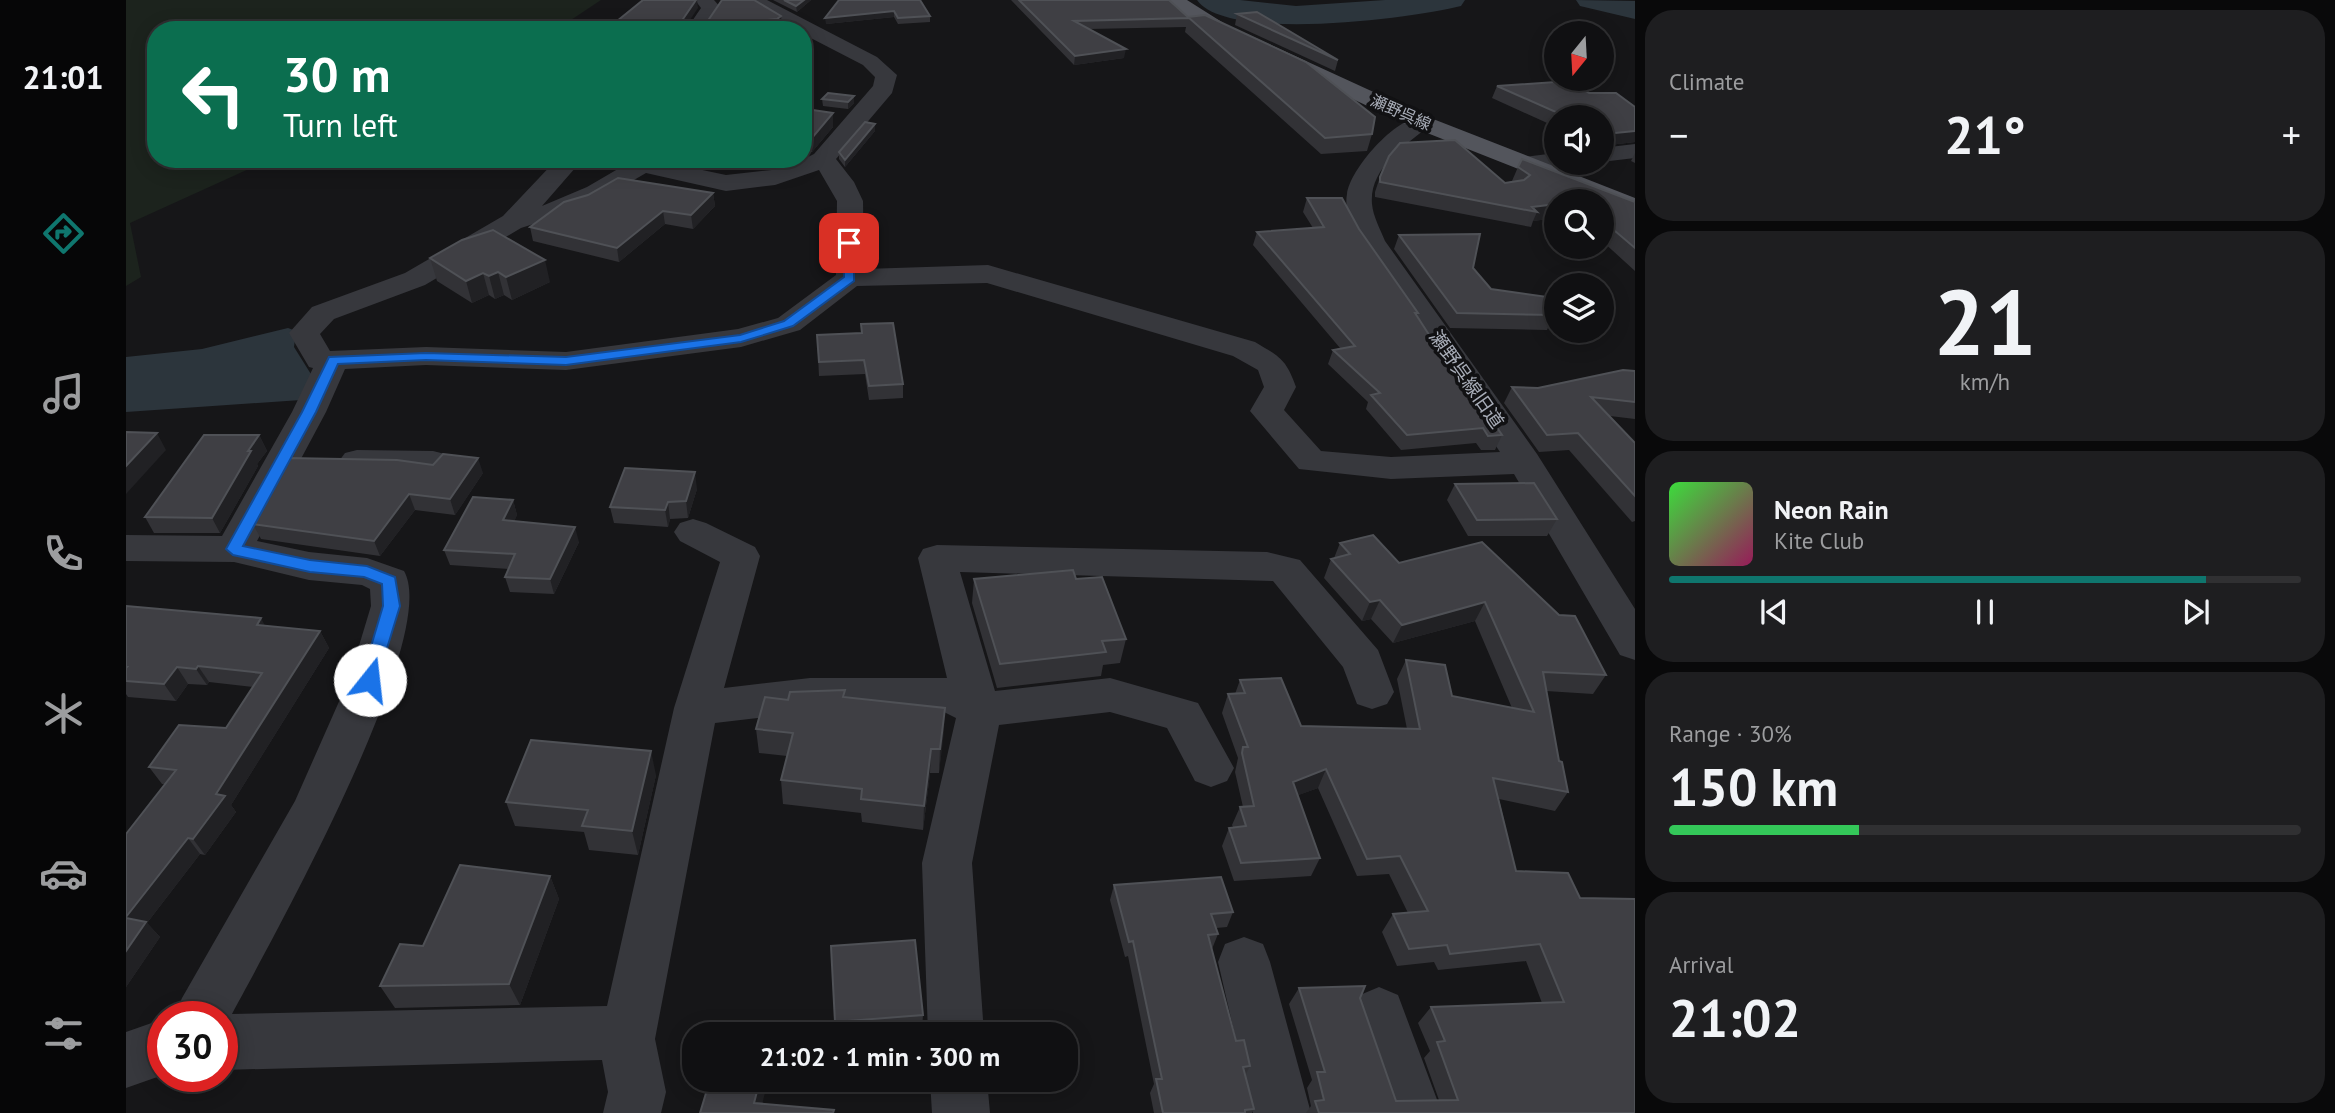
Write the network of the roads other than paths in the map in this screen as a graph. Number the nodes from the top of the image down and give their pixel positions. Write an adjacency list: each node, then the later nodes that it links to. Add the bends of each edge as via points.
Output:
1 (704, 0): 4 (street, via 711,8)
2 (753, 0): 5 (street)
3 (1175, 0): 7 (main road, 瀬野呉線, via 1218,28)
4 (702, 21)
5 (793, 21)
6 (812, 31): 10 (street, via 870,61 886,75 884,88 842,119)
7 (1420, 122): 13 (main road, 瀬野呉線); 24 (street, 瀬野呉線旧道, via 1380,153 1361,187 1359,207 1371,241)
8 (1635, 151): 9 (street)
9 (1614, 153)
10 (823, 159): 12 (street); 20 (street, via 850,201)
11 (1544, 161): 13 (street)
12 (812, 163)
13 (1525, 163): 18 (main road, 瀬野呉線)
14 (563, 168): 19 (street)
15 (638, 168): 19 (street, via 544,215)
16 (652, 168): 17 (street, via 726,183 775,177)
17 (799, 168)
18 (1635, 207)
19 (512, 222): 21 (street, via 415,279 323,313 304,333 320,360)
20 (850, 278): 21 (street, via 789,324 741,338 566,361 426,356); 24 (street, via 988,274 1244,349 1272,365 1280,387 1266,411 1311,461 1391,467)
21 (334, 360): 22 (street)
22 (281, 460): 23 (street); 27 (street)
23 (433, 462)
24 (1525, 462): 28 (street, 瀬野呉線旧道)
25 (693, 532): 30 (street, via 741,556)
26 (126, 548): 27 (street)
27 (233, 549): 34 (street, via 310,566 367,572 390,581 391,606 370,680 315,811)
28 (1635, 644)
29 (1372, 692): 31 (street, via 1363,661 1286,570 937,558)
30 (696, 708): 31 (street, via 810,695 950,695); 37 (street)
31 (980, 710): 32 (street, via 1110,695 1182,715); 36 (street, via 947,863)
32 (1211, 768)
33 (1244, 962): 44 (street)
34 (210, 1001)
35 (1379, 1014): 45 (street)
36 (955, 1022)
37 (627, 1039): 38 (street, via 602,1032); 42 (street, via 636,1092)
38 (238, 1042)
39 (147, 1053): 40 (street)
40 (126, 1060)
41 (960, 1092): 43 (street)
42 (632, 1113)
43 (961, 1113)
44 (1282, 1113)
45 (1413, 1113)

